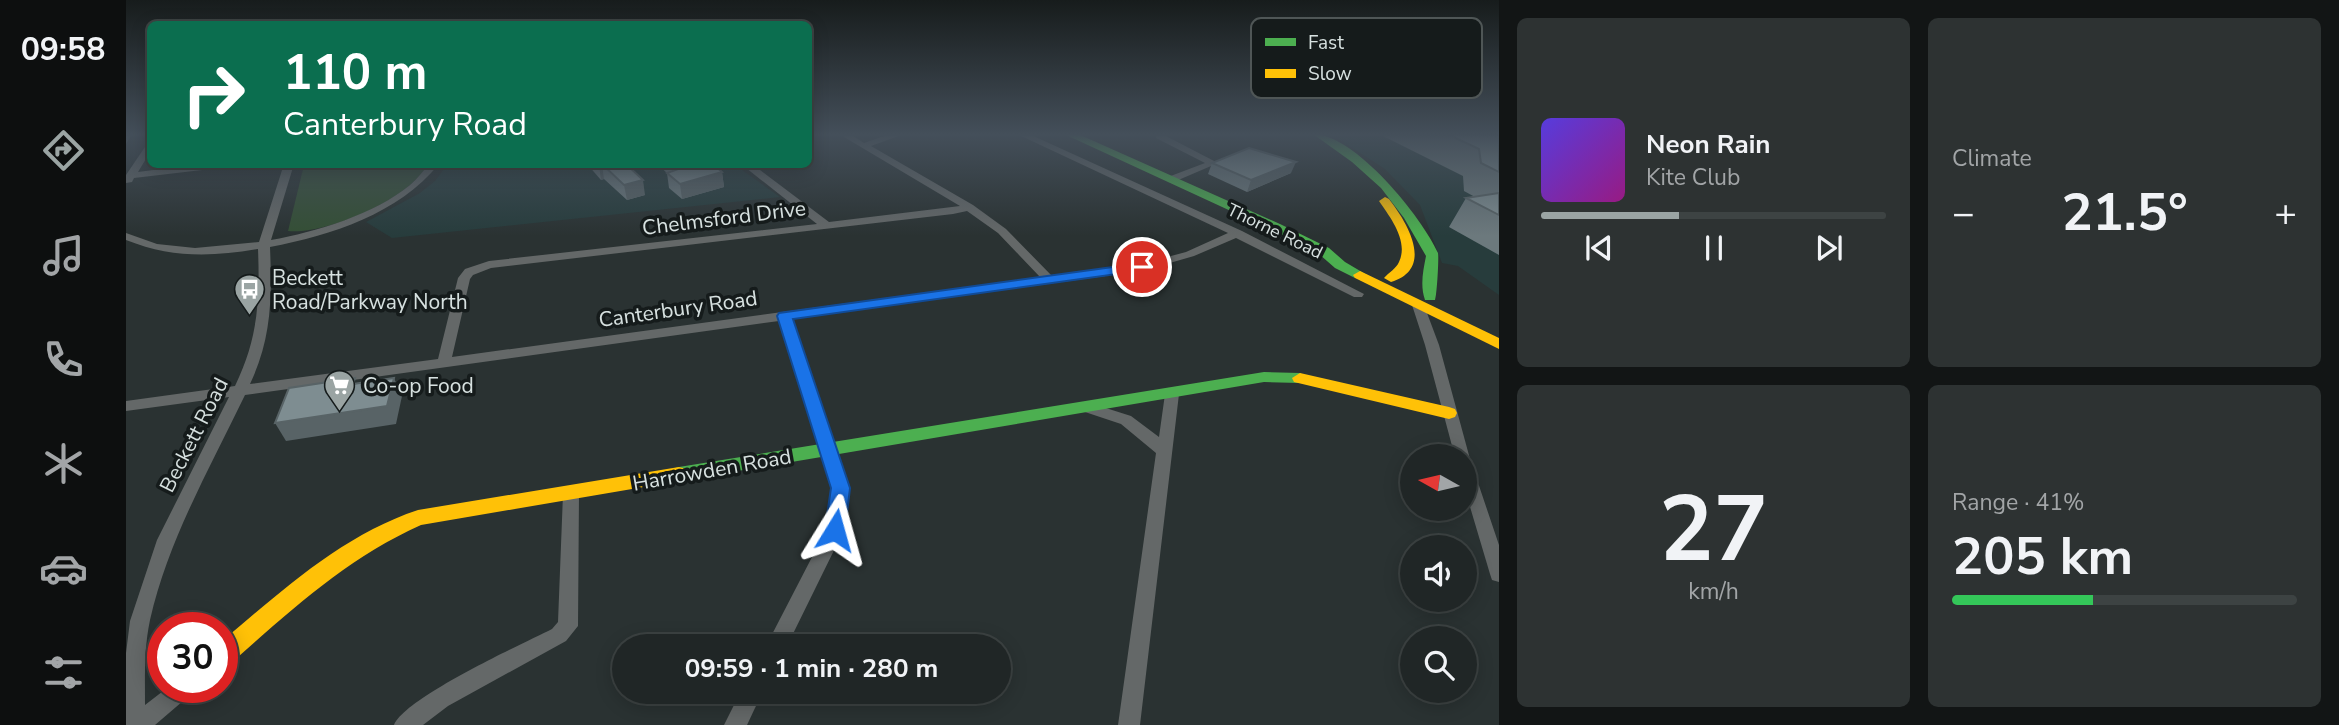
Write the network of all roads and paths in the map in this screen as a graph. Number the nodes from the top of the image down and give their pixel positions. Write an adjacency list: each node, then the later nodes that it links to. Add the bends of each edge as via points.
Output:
1 (201, 168): 12 (street)
2 (288, 168): 17 (street, Beckett Road)
3 (432, 168): 17 (street, via 422,181 389,204 318,232)
4 (750, 168): 14 (street)
5 (902, 168): 13 (street)
6 (1095, 168): 15 (street, Thorne Road)
7 (1146, 168): 11 (street, Thorne Road)
8 (1201, 168): 11 (street)
9 (1356, 168): 19 (street, via 1390,208 1404,237 1406,263)
10 (1371, 168): 22 (street, via 1411,216 1433,256)
11 (1172, 179): 18 (street, Thorne Road)
12 (128, 180)
13 (969, 206): 14 (street, Chelmsford Drive); 20 (street, via 1002,231)
14 (827, 226): 26 (street, Chelmsford Drive, via 479,268 464,278)
15 (1238, 233): 20 (street, Canterbury Road, via 1190,254 1142,267); 21 (street, Thorne Road)
16 (126, 236): 17 (street, via 146,246 197,252)
17 (264, 245): 27 (street, Beckett Road, via 266,299 255,360)
18 (1324, 251): 19 (street, Thorne Road, via 1339,253); 22 (street, Thorne Road, via 1340,265)
19 (1391, 278): 22 (street, Thorne Road)
20 (1050, 281): 23 (street, Canterbury Road)
21 (1358, 294)
22 (1424, 301): 24 (street, Thorne Road); 25 (street, Thorne Road); 31 (street)
23 (784, 316): 26 (street, Canterbury Road); 33 (street)
24 (1499, 331)
25 (1499, 344)
26 (444, 362): 27 (street, Canterbury Road)
27 (243, 389): 29 (street, Canterbury Road); 42 (street, Beckett Road, via 166,540 140,621)
28 (1172, 394): 30 (street, Harrowden Road); 31 (street, Harrowden Road, via 1264,377 1306,377); 34 (street)
29 (126, 406)
30 (1090, 408): 33 (street, Harrowden Road); 34 (street, via 1126,420)
31 (1449, 413): 32 (street)
32 (1459, 444)
33 (830, 450): 35 (street, Harrowden Road); 38 (street, via 840,488 835,530)
34 (1165, 451): 45 (street)
35 (571, 494): 39 (street, Harrowden Road, via 392,526 344,556); 43 (street, via 568,626 440,699)
36 (1477, 502): 37 (street)
37 (1499, 574)
38 (782, 634)
39 (238, 643)
40 (164, 703): 42 (street)
41 (746, 704): 44 (street)
42 (136, 725)
43 (405, 725)
44 (735, 725)
45 (1129, 725)

